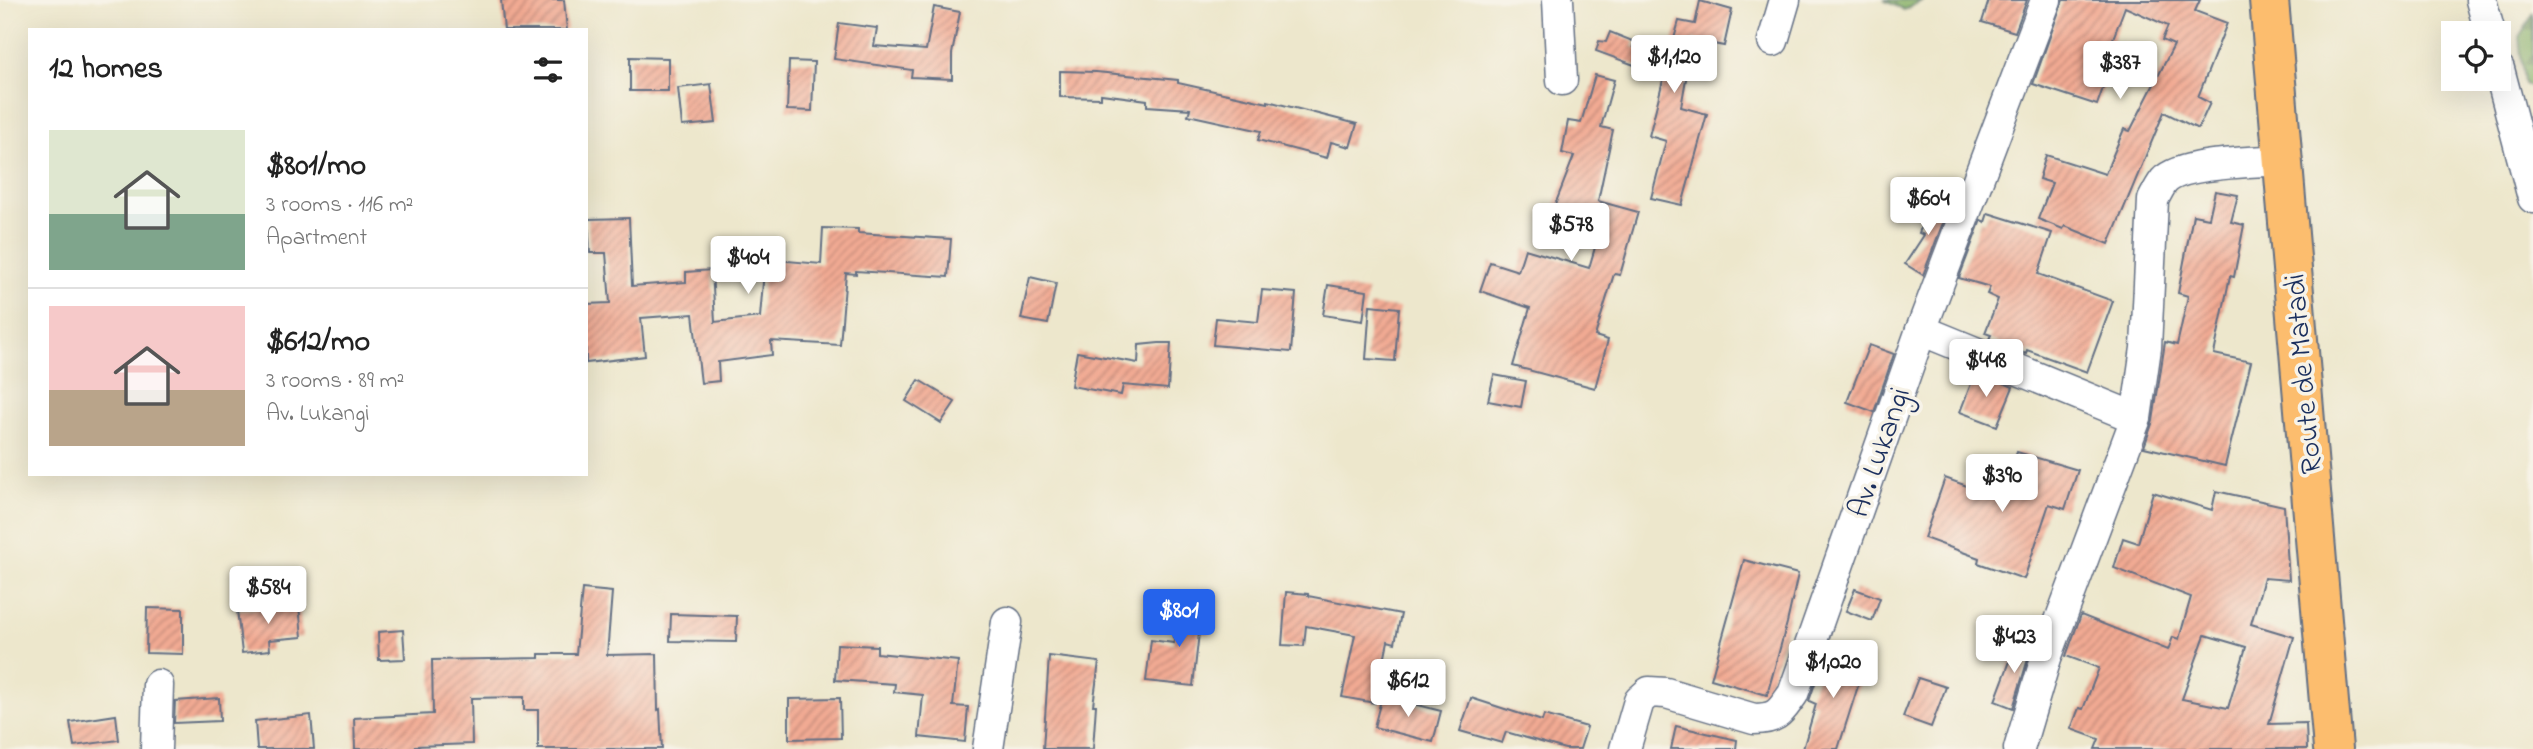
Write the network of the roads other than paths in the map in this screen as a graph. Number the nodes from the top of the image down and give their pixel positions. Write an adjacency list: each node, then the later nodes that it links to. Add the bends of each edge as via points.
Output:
1 (1558, 0): 8 (street)
2 (1784, 0): 7 (street)
3 (2046, 0): 12 (street, Av. Lukangi)
4 (2269, 0): 10 (main road, Route de Matadi)
5 (2481, 0): 6 (street)
6 (2487, 21)
7 (1773, 41)
8 (1562, 80)
9 (2505, 91): 11 (street)
10 (2284, 160): 13 (street, via 2183,170 2165,180 2153,200 2146,348); 20 (main road, Route de Matadi)
11 (2533, 198)
12 (1921, 330): 13 (street); 18 (street, Av. Lukangi, via 1793,694 1778,714 1754,719 1649,692 1639,701)
13 (2136, 418): 19 (street, via 2046,658)
14 (1007, 622): 17 (street)
15 (158, 685): 16 (street)
16 (156, 749)
17 (988, 749)
18 (1625, 749)
19 (2019, 749)
20 (2333, 749)

